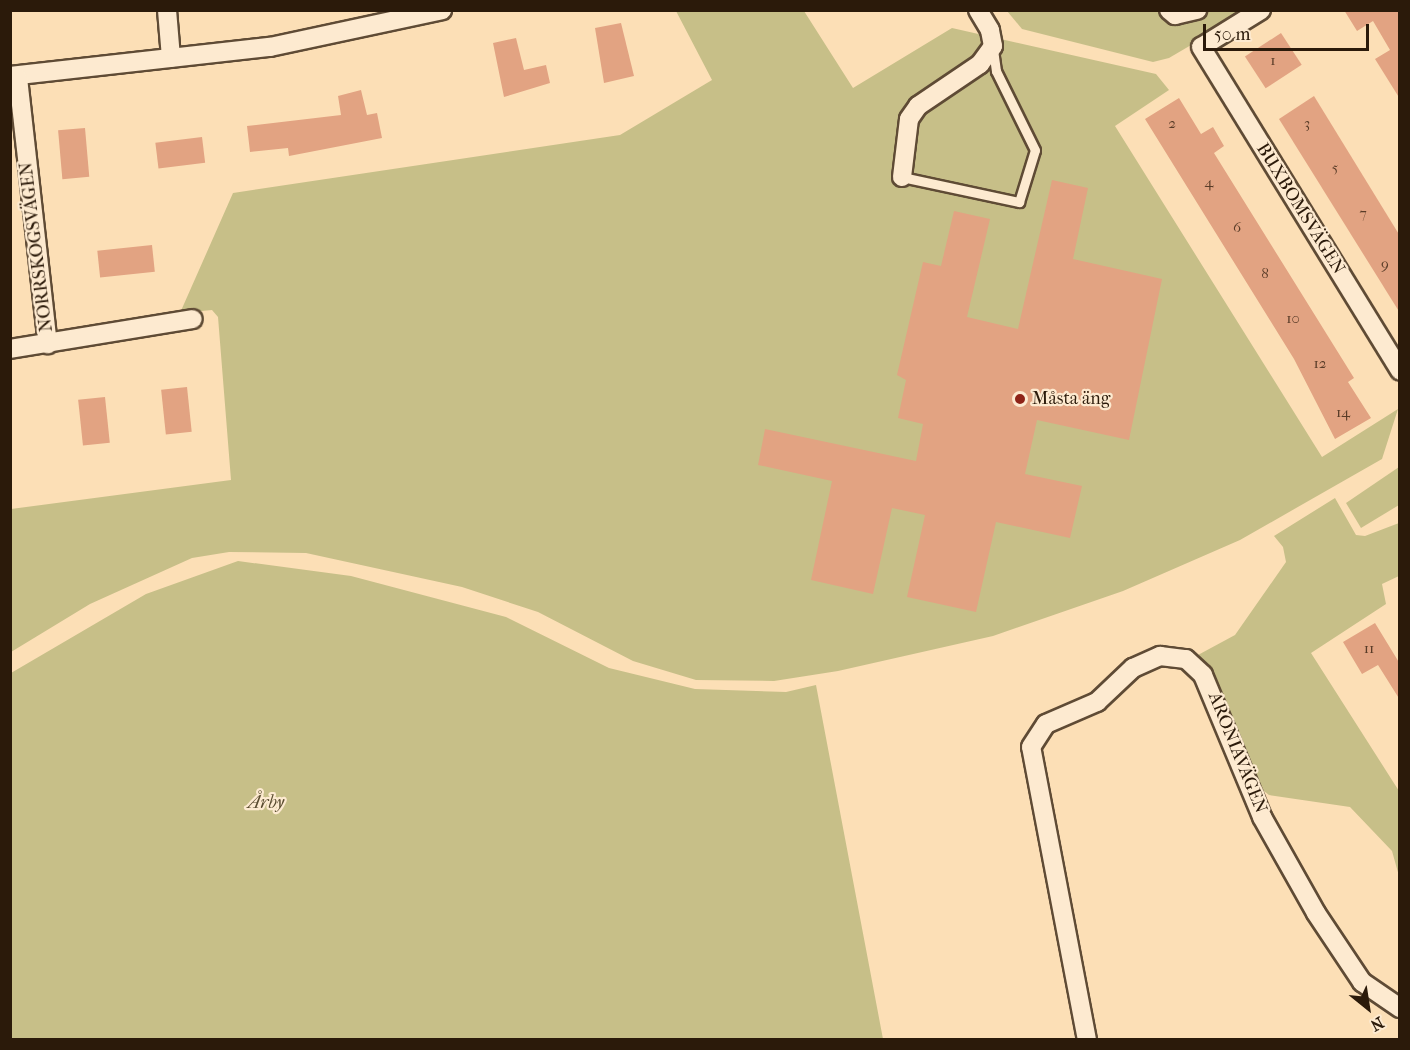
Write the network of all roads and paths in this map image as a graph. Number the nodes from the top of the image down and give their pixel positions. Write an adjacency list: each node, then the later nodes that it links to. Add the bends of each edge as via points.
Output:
1 (167, 10): 9 (street)
2 (442, 10): 7 (street)
3 (978, 10): 8 (street, via 990,30)
4 (1169, 10): 5 (street, via 1175,15)
5 (1197, 10)
6 (1260, 10): 15 (street, BUXBOMSVÄGEN, via 1201,47)
7 (370, 18): 9 (street, via 270,47)
8 (993, 46): 11 (street, via 980,64 918,106 909,119); 11 (lane, via 996,71 1035,150 1019,202)
9 (171, 58): 10 (street)
10 (14, 77): 13 (street, NORRSKOGSVÄGEN)
11 (902, 177)
12 (193, 319): 13 (street)
13 (48, 344): 14 (street)
14 (10, 349)
15 (1400, 371)
16 (1400, 1008): 17 (street, ARONIAVÄGEN, via 1362,982 1316,913 1262,817 1203,675 1186,659 1161,656 1133,668 1097,702 1046,724 1032,747)
17 (1087, 1040)

